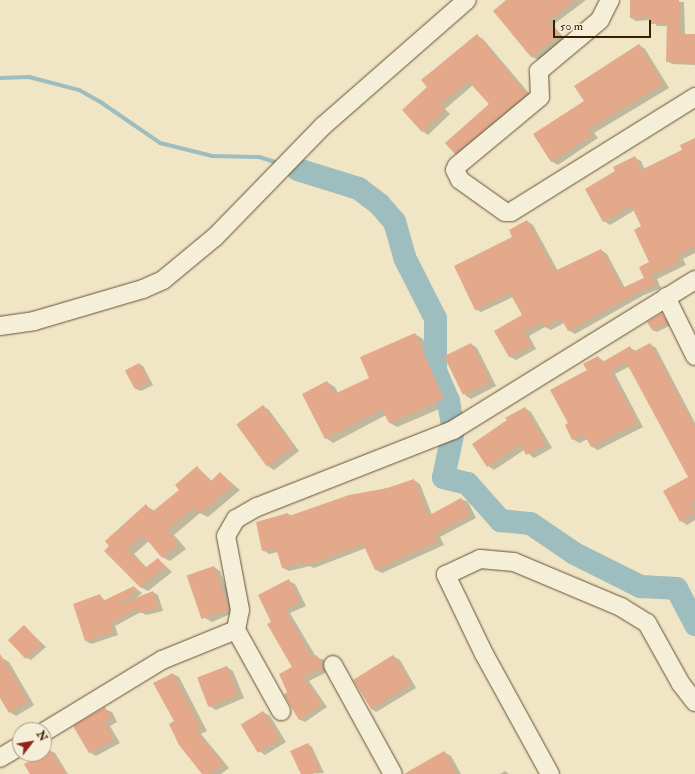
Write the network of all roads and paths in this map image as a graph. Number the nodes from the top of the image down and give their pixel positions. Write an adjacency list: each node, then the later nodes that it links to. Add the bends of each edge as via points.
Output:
1 (467, 0): 6 (street, via 323,126 220,232 163,280 143,289 34,321)
2 (610, 0): 3 (street, via 600,20 540,71 540,97 457,166 455,170 460,180 505,212 511,212)
3 (695, 97)
4 (695, 280): 5 (street)
5 (666, 297): 7 (street); 8 (street, via 459,427 257,507 236,519 226,536 240,610)
6 (0, 326)
7 (695, 356)
8 (236, 630): 11 (street); 12 (street, via 162,660)
9 (333, 665): 15 (street)
10 (695, 702): 16 (street, via 681,684 647,623 621,607 514,562 480,559 446,575 484,654)
11 (281, 711)
12 (52, 727)
13 (12, 751): 14 (street)
14 (0, 758)
15 (393, 774)
16 (550, 774)

